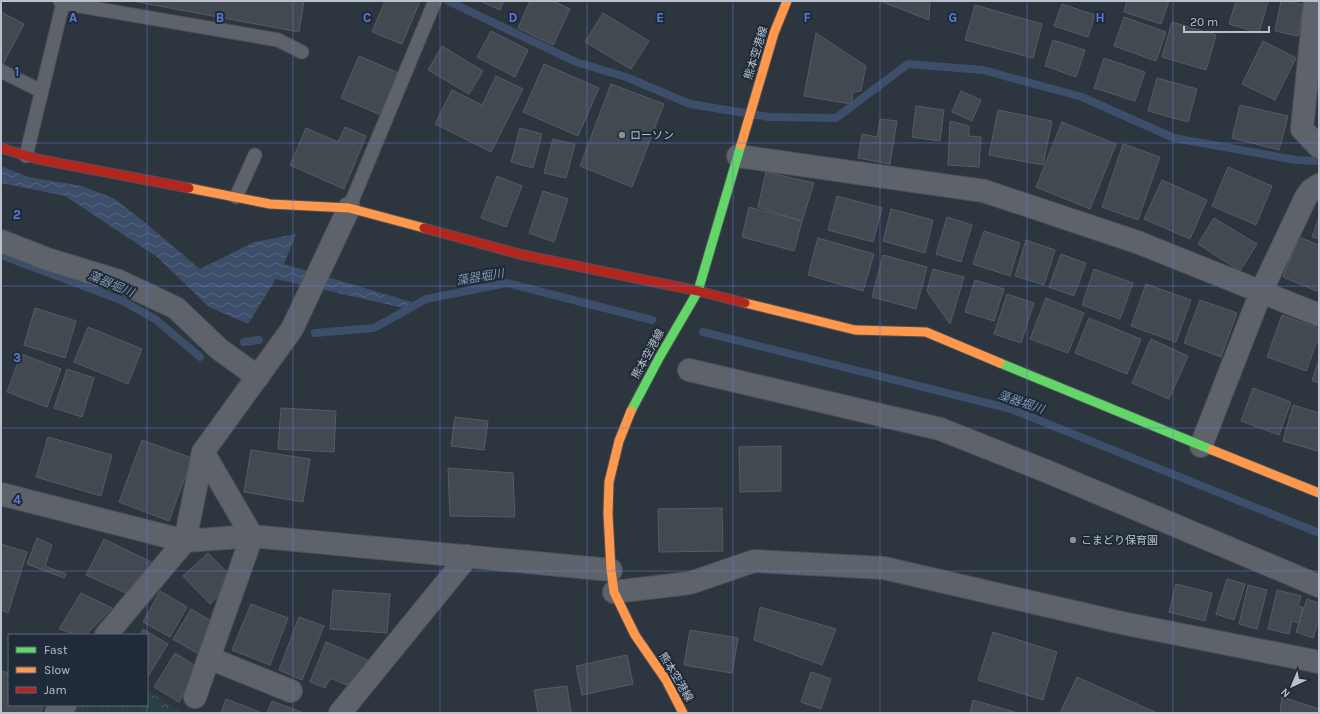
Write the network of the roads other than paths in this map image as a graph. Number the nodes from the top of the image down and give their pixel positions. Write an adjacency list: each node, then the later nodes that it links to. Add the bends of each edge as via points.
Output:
1 (435, 1): 15 (lane)
2 (787, 1): 12 (street, 熊本空港線, via 774,33)
3 (1315, 1): 8 (street, via 1302,129)
4 (62, 2): 5 (lane, via 278,40); 7 (lane)
5 (302, 52)
6 (1, 71): 7 (lane)
7 (41, 91): 11 (lane)
8 (1319, 147)
9 (1, 148): 11 (street)
10 (255, 155): 14 (lane)
11 (26, 156): 14 (street)
12 (738, 156): 17 (street, 熊本空港線); 18 (street, via 984,192 1137,242)
13 (1319, 186): 18 (street, via 1311,190 1306,197)
14 (236, 197): 15 (street, via 270,204)
15 (348, 208): 17 (street, via 519,254); 21 (street, via 292,329)
16 (1, 241): 21 (street, via 47,259 118,281 176,308 219,349)
17 (698, 291): 22 (street, via 855,330 926,332); 29 (street, 熊本空港線, via 659,358 619,441 609,482)
18 (1261, 292): 19 (street); 22 (street)
19 (1319, 315)
20 (689, 370): 30 (street, via 940,428)
21 (258, 377): 23 (street)
22 (1201, 446): 24 (street)
23 (203, 452): 26 (street); 27 (street)
24 (1319, 493)
25 (1, 494): 27 (street)
26 (252, 536): 27 (street); 28 (street); 33 (street)
27 (185, 541): 32 (street)
28 (468, 556): 29 (street); 39 (street)
29 (611, 570): 31 (street, 熊本空港線)
30 (1319, 586)
31 (614, 592): 34 (street, via 690,583 754,561 884,568 1122,623); 40 (street, 熊本空港線, via 635,635 666,680)
32 (107, 634)
33 (209, 658): 35 (street); 36 (street)
34 (1319, 662)
35 (291, 691)
36 (195, 697)
37 (64, 706): 38 (street)
38 (56, 713)
39 (340, 713)
40 (684, 713)

